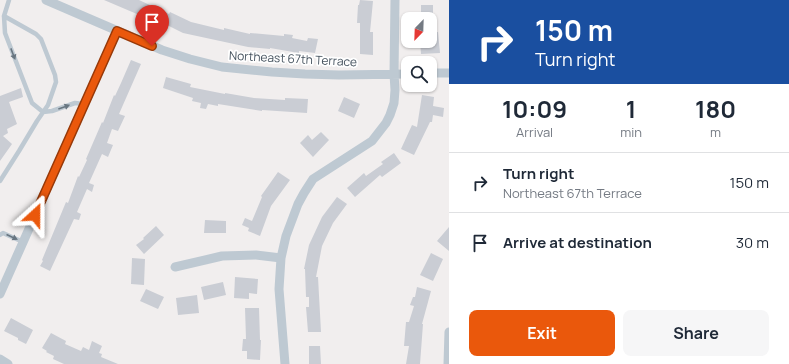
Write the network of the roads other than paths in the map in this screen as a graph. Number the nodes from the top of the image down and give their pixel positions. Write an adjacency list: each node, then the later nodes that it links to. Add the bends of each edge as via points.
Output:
1 (9, 0): 4 (lane)
2 (46, 0): 5 (street, Northeast 67th Terrace)
3 (395, 0): 8 (street)
4 (4, 16): 11 (lane, one-way to 11, via 5,33 32,103); 11 (lane, via 41,39 56,82)
5 (117, 31): 8 (street, Northeast 67th Terrace, via 162,50 222,67 305,74); 10 (street)
6 (437, 73): 7 (street)
7 (449, 73)
8 (394, 74): 9 (street, Northeast 67th Terrace); 15 (street, via 394,102 386,123 372,141 313,180 298,204)
9 (401, 74)
10 (84, 104): 11 (lane, one-way to 10, via 75,103); 14 (street)
11 (43, 112): 12 (lane)
12 (0, 181)
13 (0, 235): 14 (lane, one-way to 14, via 3,233)
14 (23, 242): 17 (street)
15 (281, 258): 16 (street, via 256,255 222,256); 21 (street, via 279,289)
16 (175, 267)
17 (0, 294)
18 (449, 332): 22 (street)
19 (0, 359): 20 (street)
20 (8, 364)
21 (285, 364)
22 (448, 364)

